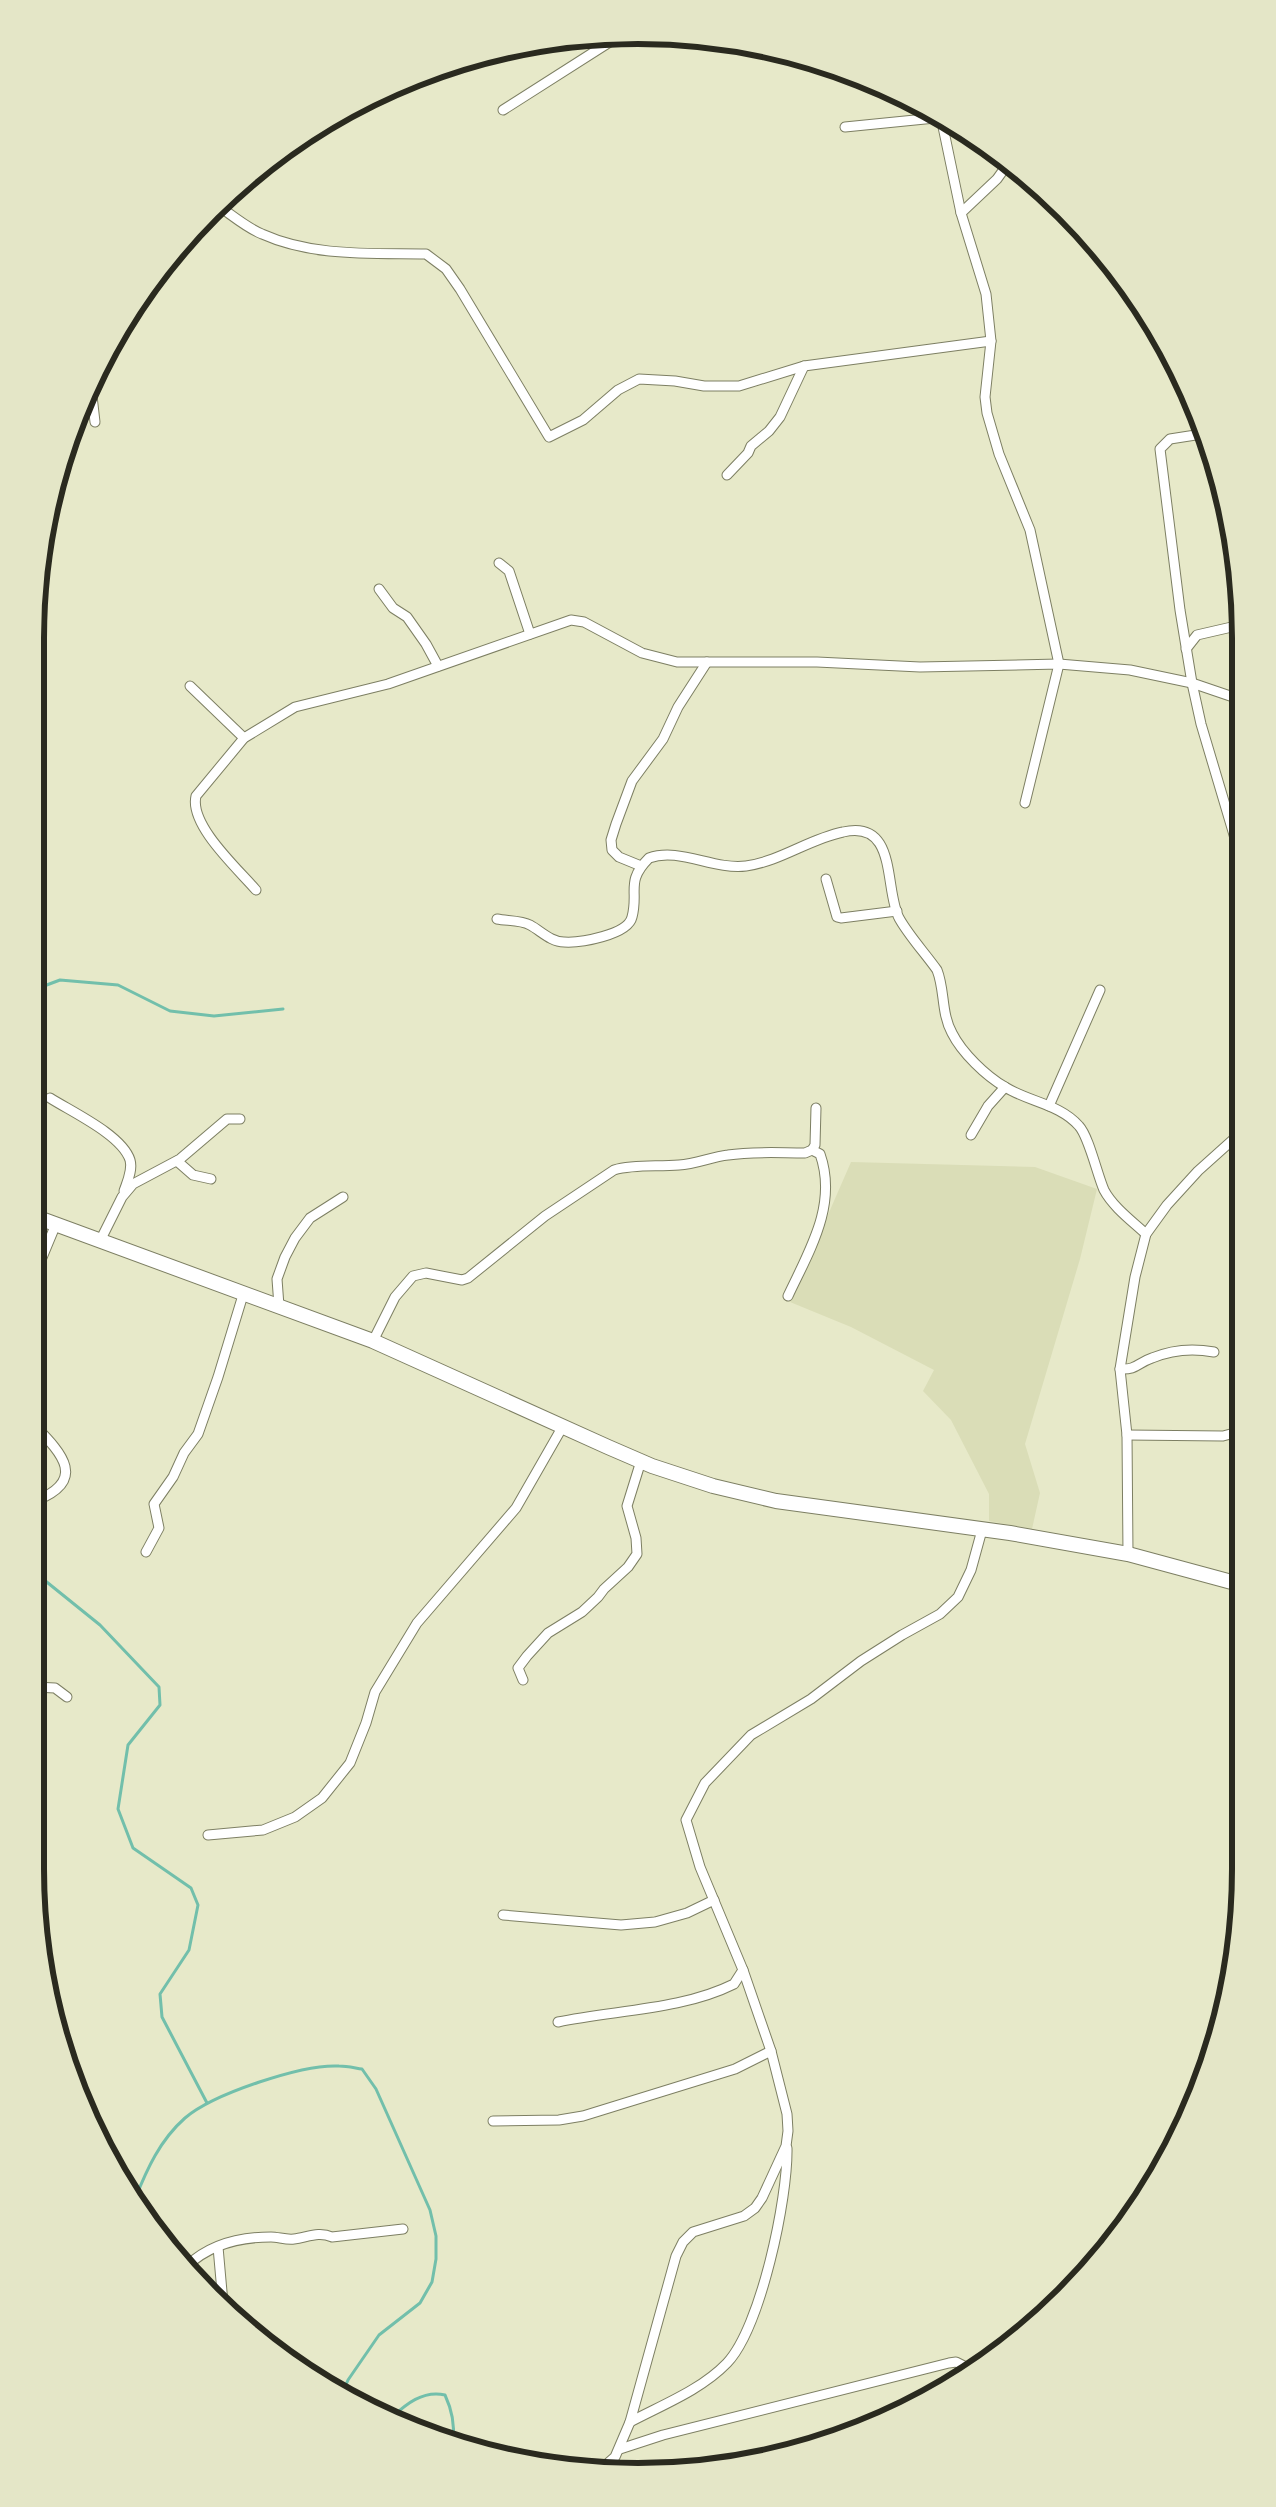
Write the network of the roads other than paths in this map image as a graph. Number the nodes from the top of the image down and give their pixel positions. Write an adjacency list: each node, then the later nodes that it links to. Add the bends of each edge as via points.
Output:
1 (605, 45): 2 (street)
2 (503, 110)
3 (927, 119): 4 (street)
4 (845, 126)
5 (943, 128): 8 (street)
6 (1004, 170): 8 (street)
7 (226, 211): 10 (street, via 260,234 295,246 326,251 426,254 438,261 460,289 549,437 582,420 618,390 639,379 739,386)
8 (960, 213): 9 (street, via 983,283)
9 (991, 341): 10 (street); 21 (street, via 985,397 987,413 999,454 1030,530)
10 (804, 366): 14 (street, via 780,417)
11 (93, 403): 12 (street)
12 (95, 422)
13 (1196, 435): 19 (street, via 1170,439 1160,449)
14 (727, 475)
15 (499, 563): 18 (street, via 509,571)
16 (379, 589): 22 (street, via 411,623)
17 (1232, 627): 19 (street, via 1197,635)
18 (530, 634): 20 (street, via 571,620 584,622 624,645 662,660); 22 (street)
19 (1186, 649): 23 (street)
20 (707, 662): 21 (street, via 817,662 920,667); 29 (street, via 678,707 663,739 632,782 616,824 611,840 612,850 619,857)
21 (1059, 664): 23 (street, via 1130,670); 27 (street)
22 (438, 666): 26 (street, via 388,684 295,707)
23 (1192, 684): 25 (street); 28 (street)
24 (190, 686): 26 (street)
25 (1232, 697)
26 (244, 738): 31 (street, via 194,802 208,835)
27 (1025, 803)
28 (1232, 828)
29 (641, 866): 32 (street, via 649,858 670,854 710,864 749,865 842,832 859,830 869,834 885,853); 33 (street, via 633,887 632,920 614,934 563,942 547,937 530,925)
30 (826, 879): 32 (street, via 837,917)
31 (256, 890)
32 (896, 911): 35 (street, via 937,970 947,1023 953,1035 984,1070)
33 (497, 919)
34 (1100, 990): 37 (street)
35 (1005, 1087): 37 (street); 40 (street, via 988,1106)
36 (50, 1098): 45 (street, via 108,1134 127,1154 131,1172)
37 (1049, 1106): 49 (street, via 1068,1115 1080,1127 1105,1192)
38 (816, 1108): 42 (street, via 815,1145)
39 (240, 1119): 43 (street, via 227,1119)
40 (971, 1134)
41 (1232, 1141): 49 (street, via 1198,1171)
42 (812, 1150): 53 (street, via 820,1154 825,1166 824,1216); 55 (street, via 805,1154 725,1155 701,1162 614,1170 545,1216 468,1278 462,1280 426,1273 413,1276 395,1297)
43 (177, 1161): 44 (street, via 193,1175); 45 (street, via 133,1184)
44 (211, 1179)
45 (122, 1197): 50 (street)
46 (343, 1197): 54 (street, via 310,1218 295,1238 277,1279)
47 (44, 1219): 48 (main road)
48 (56, 1224): 50 (main road); 51 (street)
49 (1146, 1234): 57 (street, via 1134,1277)
50 (100, 1241): 52 (main road)
51 (44, 1253)
52 (243, 1295): 54 (main road); 65 (street, via 198,1434 154,1504 159,1528)
53 (788, 1296)
54 (279, 1306): 55 (main road)
55 (373, 1342): 58 (main road)
56 (1214, 1352): 57 (street, via 1184,1350 1150,1358 1133,1369)
57 (1120, 1369): 61 (street)
58 (564, 1426): 62 (main road); 71 (street, via 516,1508 417,1623 375,1692 350,1763 322,1798 295,1817 263,1830)
59 (44, 1434): 63 (street, via 59,1449 66,1469 59,1487)
60 (1232, 1434): 61 (street)
61 (1127, 1435): 66 (street)
62 (641, 1461): 64 (main road, via 713,1486 776,1500); 68 (street, via 627,1506 636,1538 636,1554 628,1567 593,1602 548,1633 526,1656 518,1668)
63 (44, 1497)
64 (982, 1530): 66 (main road); 72 (street, via 971,1570 958,1596 940,1614 886,1645 811,1699 751,1735 705,1783 686,1820)
65 (146, 1552)
66 (1128, 1554): 67 (main road)
67 (1232, 1582)
68 (523, 1680)
69 (44, 1687): 70 (street, via 55,1688)
70 (67, 1697)
71 (208, 1835)
72 (714, 1900): 73 (street, via 655,1922 621,1925); 74 (street)
73 (503, 1915)
74 (743, 1970): 75 (street, via 734,1984 682,2001); 76 (street)
75 (558, 2022)
76 (770, 2050): 77 (street, via 735,2069 583,2116 559,2120); 78 (street, via 787,2114)
77 (493, 2120)
78 (786, 2146): 84 (street, via 755,2208 744,2216 693,2232 683,2242 676,2256); 84 (street, via 783,2200 762,2294 738,2350 726,2364 695,2387)
79 (402, 2229): 80 (street, via 332,2237 323,2233 292,2239 270,2237)
80 (218, 2246): 81 (street); 82 (street)
81 (192, 2262)
82 (222, 2293)
83 (964, 2366): 85 (street, via 949,2363 663,2434)
84 (630, 2422): 85 (street)
85 (620, 2449): 86 (street)
86 (610, 2462)

